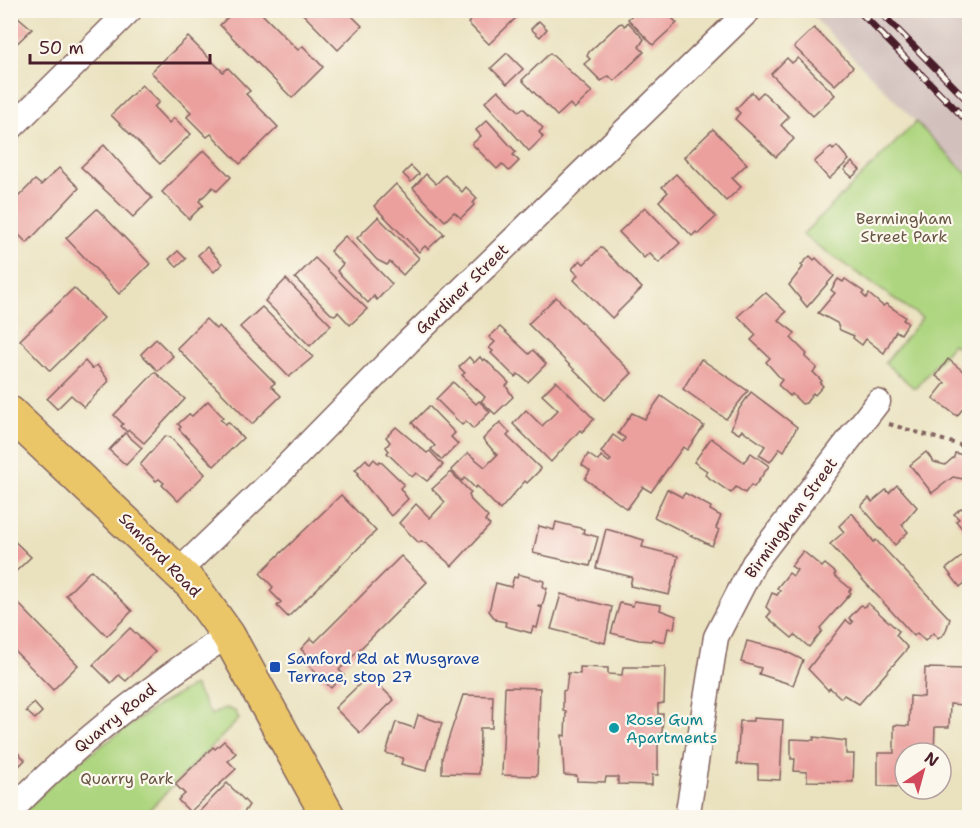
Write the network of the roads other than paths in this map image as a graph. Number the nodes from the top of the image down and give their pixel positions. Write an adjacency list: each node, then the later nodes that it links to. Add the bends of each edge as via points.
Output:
1 (130, 10): 3 (street)
2 (749, 10): 6 (street, Gardiner Street)
3 (10, 129)
4 (874, 407): 10 (street, Birmingham Street, via 754,563 716,637)
5 (10, 413): 6 (main road, Samford Road)
6 (179, 571): 7 (main road, Samford Road)
7 (228, 635): 8 (street, Quarry Road, via 164,678 50,771); 9 (main road, Samford Road)
8 (10, 812)
9 (329, 818)
10 (687, 818)

